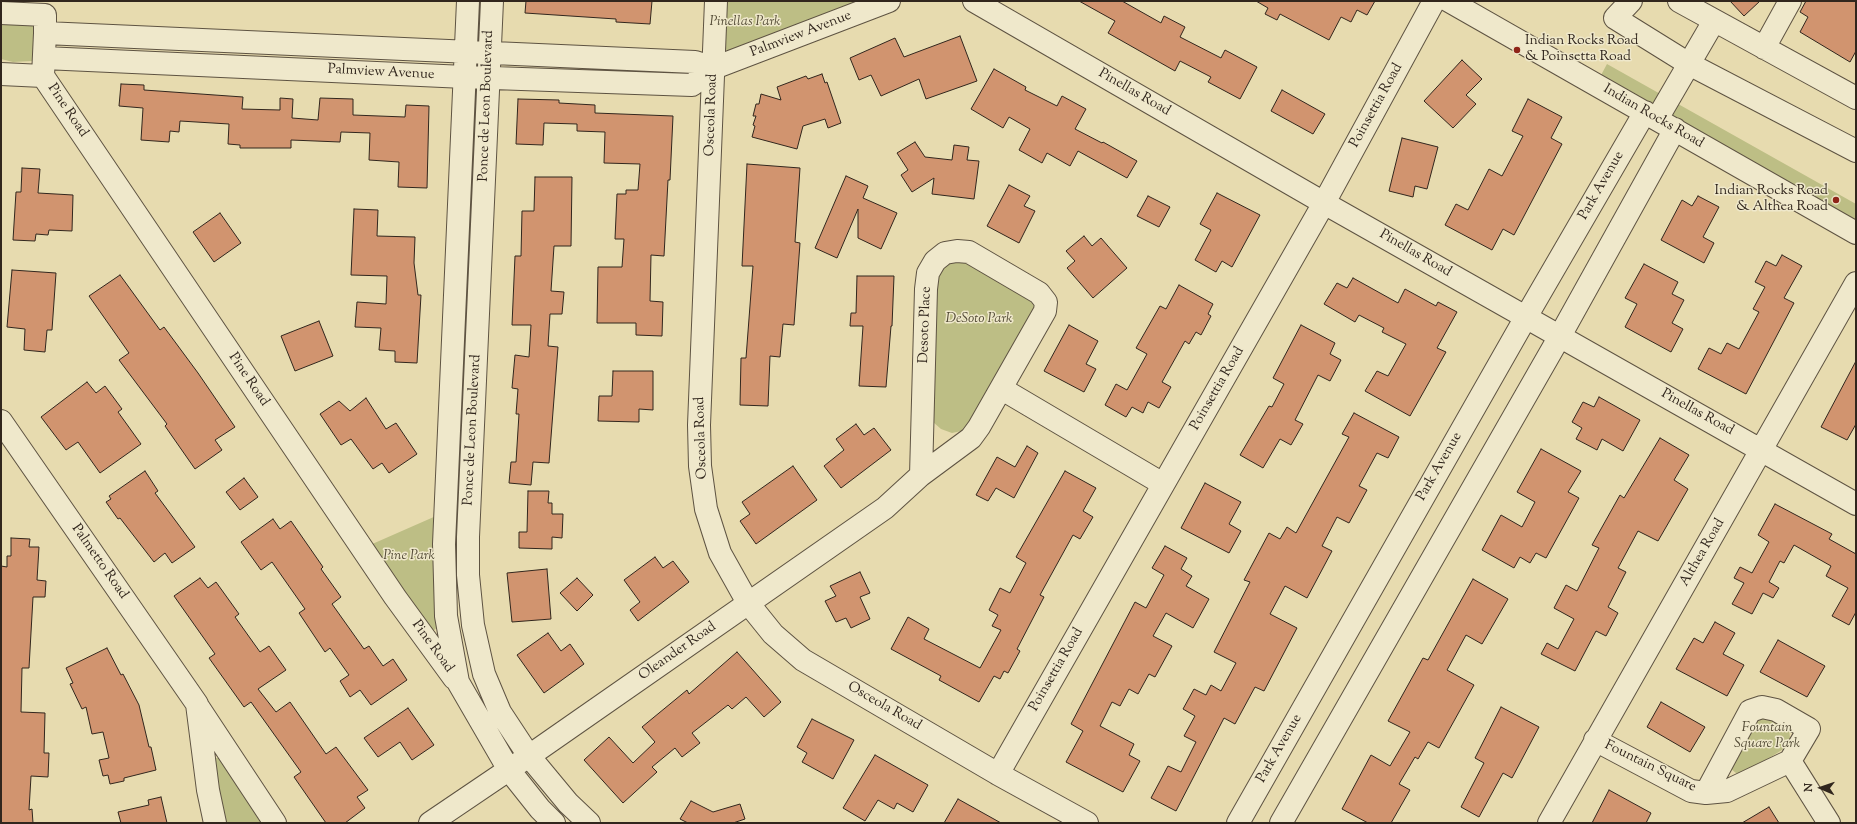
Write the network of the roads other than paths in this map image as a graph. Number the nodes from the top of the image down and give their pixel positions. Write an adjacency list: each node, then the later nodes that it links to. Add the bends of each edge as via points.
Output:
1 (468, 1): 15 (street, Ponce de Leon Boulevard)
2 (492, 1): 16 (street, Ponce de Leon Boulevard)
3 (716, 1): 19 (street, Osceola Road)
4 (889, 1): 19 (street, Palmview Avenue)
5 (974, 1): 26 (street, Pinellas Road)
6 (1434, 1): 26 (street, Poinsettia Road)
7 (1449, 1): 24 (street, Indian Rocks Road)
8 (1631, 1): 17 (street, via 1615,18)
9 (1679, 1): 13 (street)
10 (1790, 1): 14 (street)
11 (1, 14): 12 (street, Palmview Avenue)
12 (49, 16): 15 (street, Palmview Avenue); 18 (street)
13 (1714, 21): 14 (street); 17 (street)
14 (1764, 48): 23 (street)
15 (466, 51): 16 (street, Palmview Avenue); 21 (street, Ponce de Leon Boulevard)
16 (490, 52): 19 (street, Palmview Avenue, via 695,62); 22 (street, Ponce de Leon Boulevard)
17 (1689, 64): 24 (street); 25 (street)
18 (43, 67): 20 (street, Palmview Avenue); 21 (street, Palmview Avenue); 38 (street, Pine Road, via 395,597)
19 (714, 68): 22 (street, Palmview Avenue, via 692,85); 37 (street, Osceola Road, via 699,425 700,466 706,509 720,553)
20 (1, 74)
21 (465, 77): 22 (street, Palmview Avenue); 38 (street, Ponce de Leon Boulevard, via 444,544 446,616)
22 (489, 78): 41 (street, Ponce de Leon Boulevard, via 468,575 474,625 484,674 500,712)
23 (1856, 98)
24 (1659, 120): 27 (street, Indian Rocks Road); 29 (street, Park Avenue); 30 (street)
25 (1856, 152)
26 (1324, 202): 29 (street, Pinellas Road); 35 (street, Poinsettia Road)
27 (1856, 233)
28 (1856, 283): 33 (street, Althea Road)
29 (1526, 317): 30 (street, Pinellas Road); 53 (street, Park Avenue)
30 (1560, 336): 33 (street, Pinellas Road); 54 (street)
31 (1002, 389): 34 (street, Desoto Place, via 971,438); 34 (street, Desoto Place, via 1045,311 1046,302 1039,293 969,252 945,253 935,261 928,273 926,289); 35 (street)
32 (1, 420): 39 (street, Palmetto Road)
33 (1762, 450): 36 (street, Pinellas Road); 40 (street, Althea Road)
34 (921, 474): 37 (street, Oleander Road, via 885,508)
35 (1163, 484): 44 (street, Poinsettia Road)
36 (1856, 504)
37 (748, 603): 41 (street, Oleander Road); 44 (street, Osceola Road, via 773,634 803,660)
38 (458, 682): 43 (street, Ponce de Leon Boulevard)
39 (197, 704): 47 (street, Palmetto Road); 48 (street, Palmetto Road)
40 (1595, 740): 45 (street, Fountain Square, via 1691,791); 55 (street, Althea Road)
41 (529, 756): 43 (street, Oleander Road); 51 (street, Ponce de Leon Boulevard, via 568,803)
42 (1790, 761): 45 (street, Fountain Square, via 1727,791); 45 (street, via 1809,729 1776,710 1762,707 1750,711); 56 (street)
43 (509, 770): 49 (street, Oleander Road); 50 (street, Ponce de Leon Boulevard)
44 (998, 774): 46 (street, Osceola Road)
45 (1706, 793)
46 (1053, 815): 52 (street, Osceola Road)
47 (215, 823)
48 (275, 823)
49 (430, 823)
50 (554, 823)
51 (589, 823)
52 (1087, 823)
53 (1238, 823)
54 (1281, 823)
55 (1549, 823)
56 (1829, 823)

